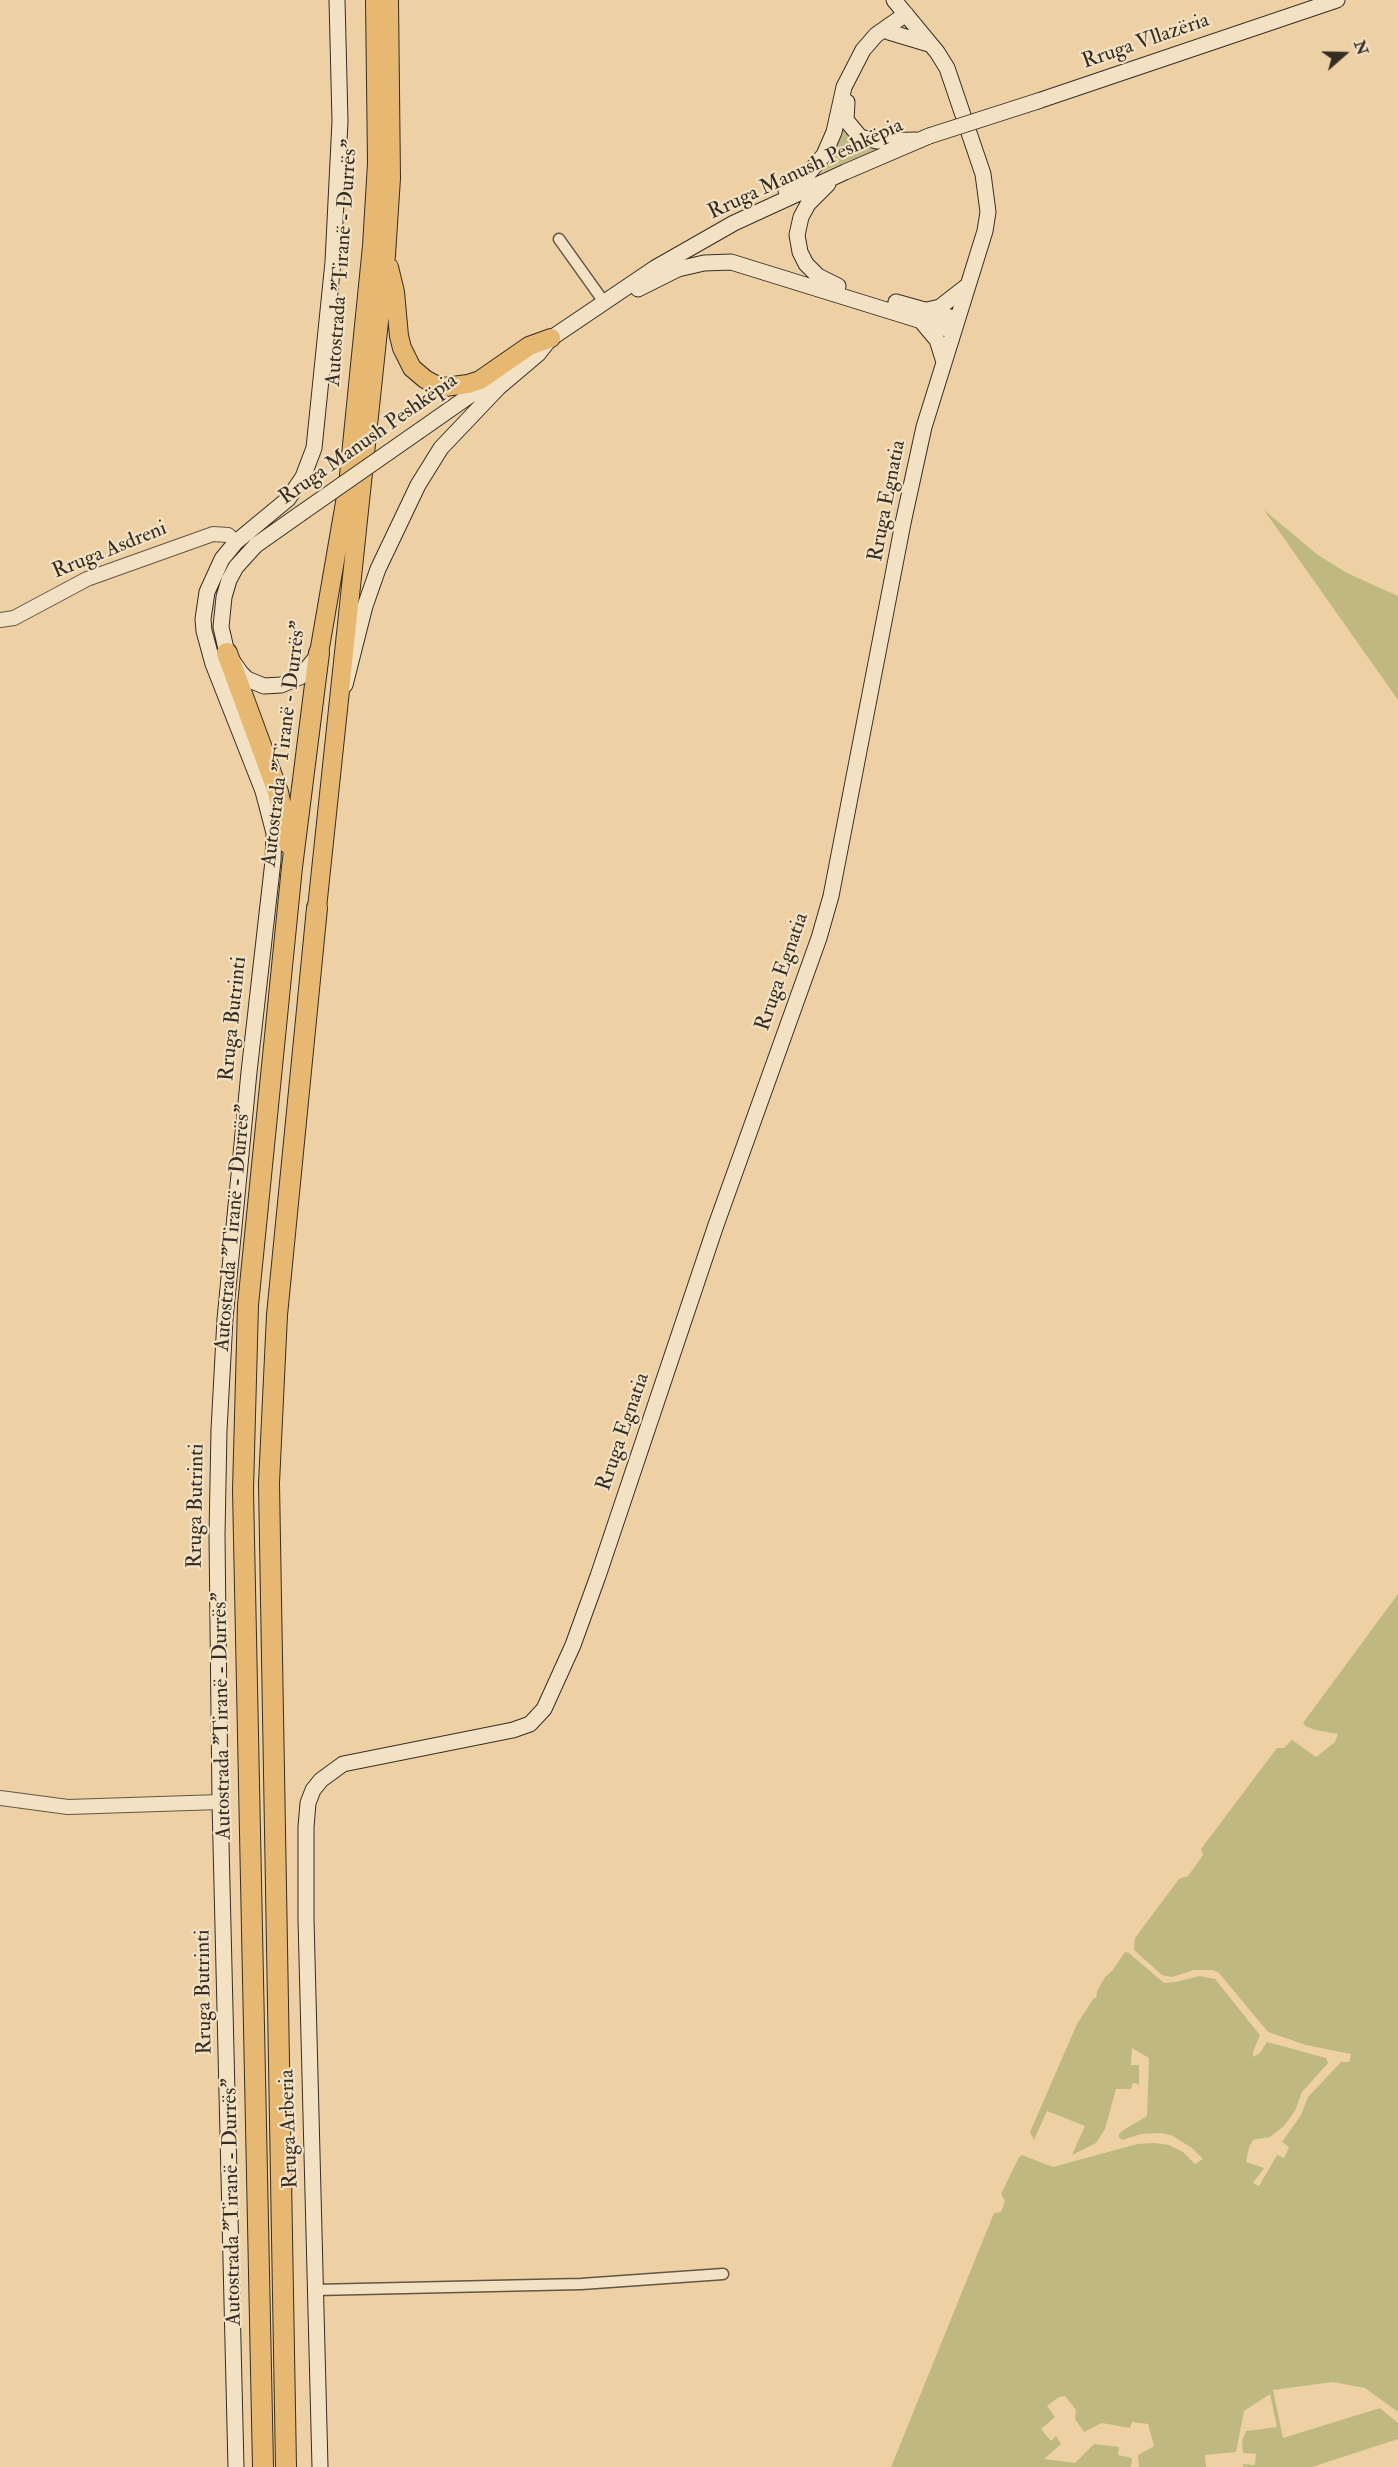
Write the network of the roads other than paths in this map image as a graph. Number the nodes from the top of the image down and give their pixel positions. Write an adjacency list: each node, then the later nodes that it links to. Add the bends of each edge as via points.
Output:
1 (337, 0): 21 (main road, Rruga Butrinti, via 339,121 333,262 314,448 303,477 288,499)
2 (375, 0): 24 (highway, Autostrada "Tiranë - Durrës", via 377,163 372,246 348,485)
3 (388, 0): 14 (highway, Autostrada "Tiranë - Durrës", via 391,178)
4 (893, 0): 6 (main road, Rruga Egnatia); 7 (main road)
5 (1337, 0): 9 (main road, Rruga Vllazëria)
6 (906, 14): 7 (main road); 8 (main road, Rruga Egnatia)
7 (882, 33): 8 (main road); 10 (main road, via 864,60 846,105 846,120 853,132 866,139); 12 (main road, via 863,50 844,87 834,132 824,155 806,176)
8 (932, 45): 15 (main road, Rruga Egnatia, via 952,79 986,193 985,231)
9 (1038, 101): 10 (main road, Rruga Manush Peshkëpia, bridge)
10 (925, 138): 11 (main road, Rruga Manush Peshkëpia)
11 (845, 172): 12 (main road, Rruga Manush Peshkëpia); 17 (main road, via 821,189 801,217 797,235 806,264 827,282)
12 (768, 206): 16 (main road, Rruga Manush Peshkëpia, via 655,268)
13 (559, 239): 16 (street)
14 (386, 255): 19 (highway, via 402,348 412,368 424,379 445,387 468,384 530,346); 25 (highway, Autostrada "Tiranë - Durrës")
15 (967, 286): 17 (main road); 18 (main road, Rruga Egnatia)
16 (604, 302): 17 (main road, via 625,296 678,269 731,262); 19 (main road, Rruga Manush Peshkëpia)
17 (923, 315): 18 (main road); 20 (main road)
18 (956, 325): 20 (main road, Rruga Egnatia)
19 (551, 338): 23 (main road, Rruga Manush Peshkëpia, bridge, via 256,545 237,567 224,597 221,627); 25 (main road, via 441,448 418,485 378,569)
20 (944, 362): 29 (main road, Rruga Egnatia, via 910,491 831,896 819,938 558,1681 544,1709 530,1724 354,1761 332,1770)
21 (236, 542): 22 (street, Rruga Asdreni, via 228,535 213,534 104,573 14,618); 26 (main road, Rruga Butrinti, via 211,580 204,606 204,631 213,664)
22 (0, 620)
23 (227, 653): 24 (main road, via 247,679 269,687 300,677); 26 (highway, via 278,792)
24 (319, 653): 27 (highway, Autostrada "Tiranë - Durrës")
25 (341, 697): 28 (highway, Autostrada "Tiranë - Durrës")
26 (280, 831): 27 (highway); 31 (main road, Rruga Butrinti, via 264,943 225,1319 217,1535)
27 (292, 867): 35 (highway, Autostrada "Tiranë - Durrës", via 248,1305 243,1490)
28 (317, 908): 36 (highway, Autostrada "Tiranë - Durrës", via 277,1315 269,1483)
29 (313, 1790): 33 (main road, Rruga Arberia, via 306,1815 306,1919)
30 (0, 1798): 31 (street, via 68,1807)
31 (220, 1802): 34 (main road, Rruga Butrinti)
32 (723, 2274): 33 (street, via 573,2284)
33 (315, 2290): 37 (main road, Rruga Arberia)
34 (236, 2467)
35 (263, 2467)
36 (286, 2467)
37 (320, 2467)

